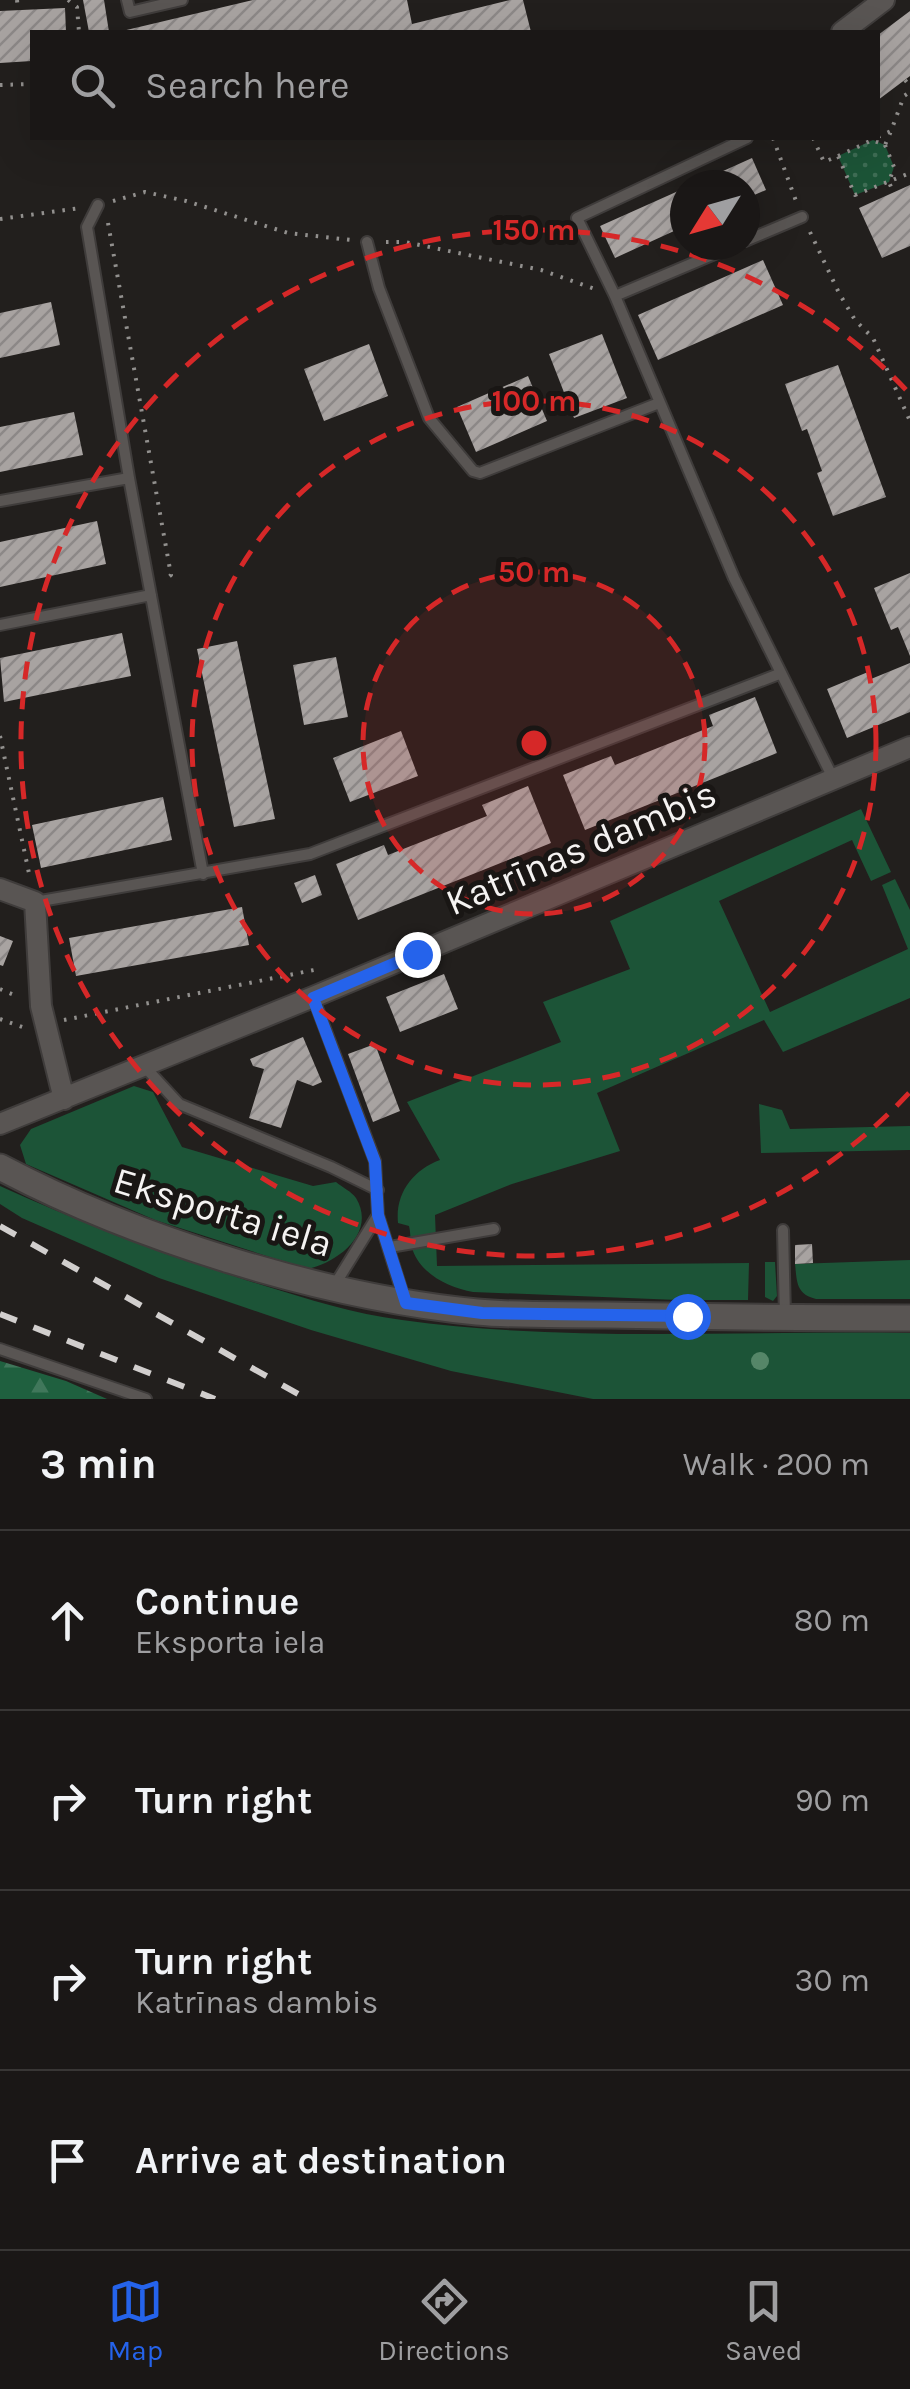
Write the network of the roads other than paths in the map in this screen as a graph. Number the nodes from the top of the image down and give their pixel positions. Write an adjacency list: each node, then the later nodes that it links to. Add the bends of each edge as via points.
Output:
1 (128, 0): 2 (lane, via 130,12)
2 (182, 0)
3 (884, 0): 4 (street)
4 (845, 30)
5 (742, 140): 11 (lane, via 577,218)
6 (98, 205): 13 (lane, via 87,227)
7 (802, 217): 8 (lane)
8 (760, 235)
9 (367, 242): 12 (lane, via 429,418 473,470 480,473)
10 (700, 260): 11 (lane)
11 (615, 296): 12 (lane)
12 (659, 403): 17 (lane)
13 (129, 478): 14 (lane); 15 (lane)
14 (0, 501)
15 (151, 595): 16 (lane); 20 (lane)
16 (0, 624)
17 (778, 674): 19 (lane); 20 (lane, via 310,854)
18 (910, 747): 19 (street, Katrīnas dambis)
19 (834, 781): 23 (street, Katrīnas dambis)
20 (203, 874): 22 (lane)
21 (0, 889): 22 (street)
22 (36, 902): 25 (street, via 42,1006)
23 (313, 998): 24 (street, Katrīnas dambis); 28 (lane, via 375,1162)
24 (144, 1066): 25 (street, Katrīnas dambis); 28 (lane, via 180,1104)
25 (64, 1099): 26 (street, Katrīnas dambis)
26 (0, 1124)
27 (0, 1168): 33 (street, Eksporta iela, via 160,1237)
28 (378, 1190): 29 (lane)
29 (378, 1215): 32 (lane); 33 (lane)
30 (494, 1229): 32 (lane)
31 (783, 1230): 35 (lane)
32 (390, 1247): 34 (lane)
33 (334, 1286): 34 (street, Eksporta iela)
34 (406, 1303): 35 (street, Eksporta iela, via 482,1313)
35 (785, 1318): 36 (street, Eksporta iela)
36 (910, 1318)
37 (0, 1349): 38 (lane)
38 (146, 1399)

